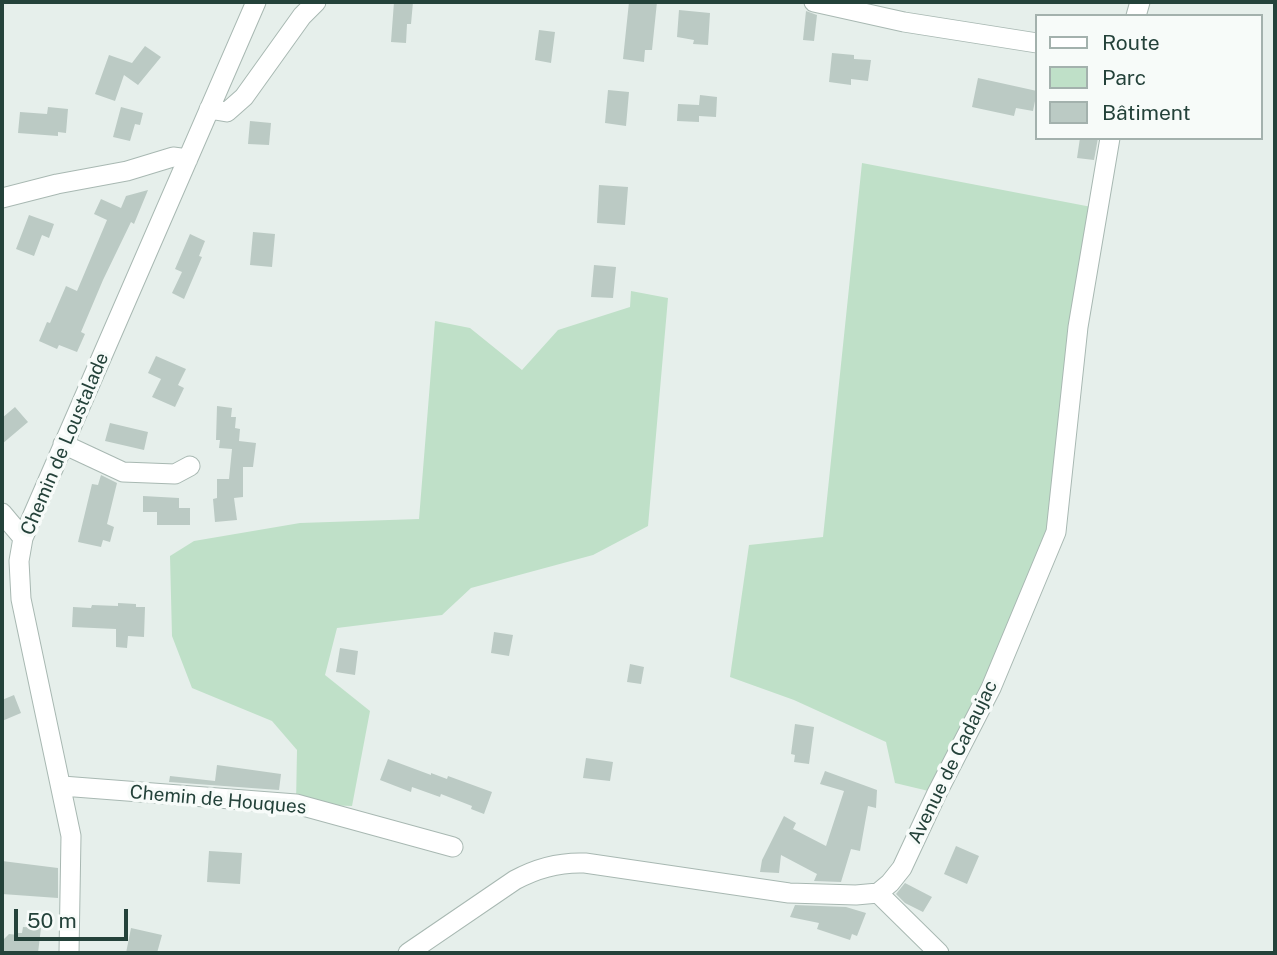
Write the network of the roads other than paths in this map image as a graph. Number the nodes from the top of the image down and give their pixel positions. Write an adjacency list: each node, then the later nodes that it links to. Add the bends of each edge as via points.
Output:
1 (257, 2): 5 (street, Chemin de Loustalade)
2 (316, 2): 5 (street, via 244,97 227,112)
3 (814, 2): 4 (street)
4 (1036, 43)
5 (209, 109): 7 (street, Chemin de Loustalade)
6 (1110, 140): 15 (street, Avenue de Cadaujac, via 1078,327 1056,532 991,688 902,867)
7 (188, 159): 8 (street, via 173,157); 9 (street, Chemin de Loustalade)
8 (2, 198)
9 (63, 444): 10 (street, via 123,472 175,474); 12 (street, Chemin de Loustalade)
10 (190, 466)
11 (2, 513): 12 (street)
12 (23, 538): 13 (street, Chemin de Loustalade, via 20,598)
13 (62, 786): 14 (street, Chemin de Houques, via 296,804); 16 (street, Chemin de Loustalade, via 71,836)
14 (453, 847)
15 (878, 893): 17 (street, via 789,893 585,863 560,864 515,880); 18 (street)
16 (69, 953)
17 (408, 953)
18 (939, 953)

